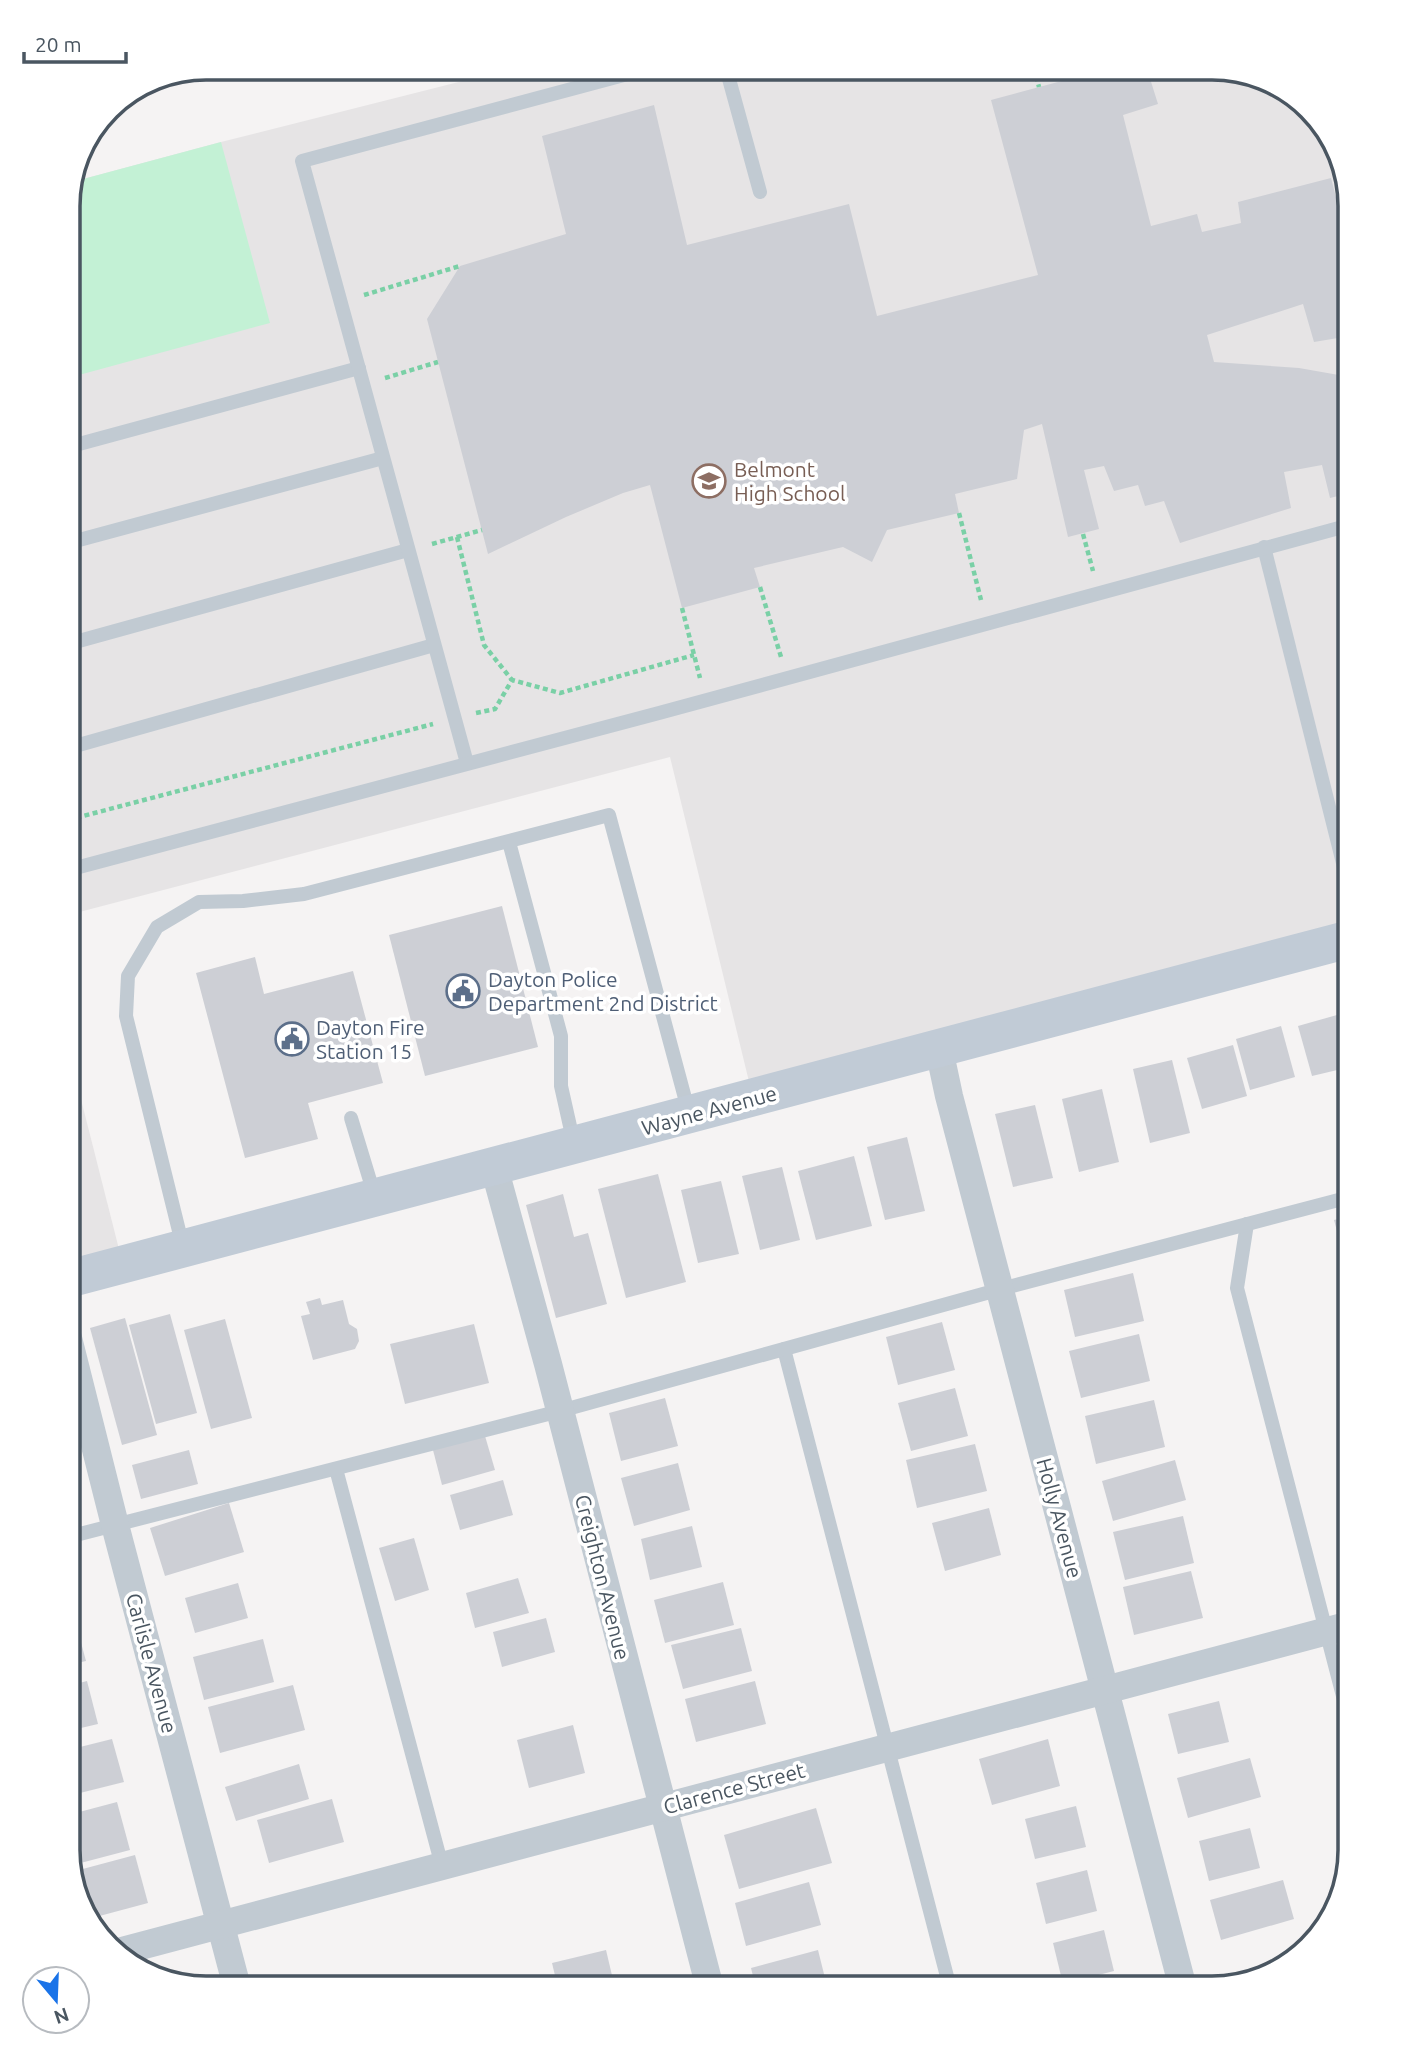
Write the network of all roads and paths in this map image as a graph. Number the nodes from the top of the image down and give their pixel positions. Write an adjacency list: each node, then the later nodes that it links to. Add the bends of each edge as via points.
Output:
1 (587, 80): 7 (lane, via 302,161)
2 (729, 81): 5 (lane)
3 (1037, 81): 4 (path)
4 (1039, 87)
5 (760, 192)
6 (460, 266): 7 (path)
7 (341, 302): 9 (lane)
8 (438, 362): 10 (path)
9 (359, 368): 10 (lane); 11 (lane)
10 (363, 385): 12 (lane)
11 (81, 444)
12 (383, 458): 18 (lane); 20 (lane)
13 (959, 513): 24 (path)
14 (1338, 528): 19 (lane)
15 (482, 530): 17 (path)
16 (1083, 534): 22 (path)
17 (457, 537): 20 (path); 29 (path, via 484,645)
18 (81, 540)
19 (1265, 547): 22 (lane); 36 (lane)
20 (408, 550): 25 (lane); 26 (lane)
21 (760, 587): 28 (path)
22 (1098, 592): 24 (lane)
23 (682, 608): 27 (path)
24 (987, 623): 28 (lane)
25 (81, 640)
26 (434, 645): 31 (lane); 32 (lane)
27 (694, 655): 29 (path, via 560,693); 30 (path)
28 (788, 678): 30 (lane)
29 (512, 680): 31 (path, via 495,709)
30 (706, 700): 33 (lane)
31 (455, 718): 33 (lane); 34 (path)
32 (81, 744)
33 (467, 763): 37 (lane)
34 (81, 817)
35 (509, 842): 40 (lane, via 609,815); 42 (lane, via 561,1036 561,1086); 47 (lane, via 304,894 199,902 157,927 128,976 127,1016)
36 (1338, 842)
37 (81, 867)
38 (1338, 942): 39 (main road, Wayne Avenue)
39 (939, 1049): 40 (main road, Wayne Avenue); 49 (street, Holly Avenue)
40 (689, 1115): 42 (main road, Wayne Avenue)
41 (351, 1118): 44 (lane)
42 (575, 1146): 43 (main road, Wayne Avenue)
43 (494, 1167): 44 (main road, Wayne Avenue); 52 (street, Creighton Avenue)
44 (375, 1198): 47 (main road, Wayne Avenue)
45 (1338, 1199): 46 (lane)
46 (1247, 1224): 49 (lane); 56 (lane, via 1237,1288)
47 (184, 1249): 48 (main road, Wayne Avenue)
48 (80, 1268)
49 (1000, 1289): 50 (lane); 57 (street, Holly Avenue)
50 (783, 1349): 52 (lane); 58 (lane)
51 (80, 1387): 54 (street, Carlisle Avenue)
52 (560, 1411): 53 (lane); 59 (street, Creighton Avenue)
53 (336, 1469): 54 (lane); 60 (lane)
54 (115, 1525): 55 (lane); 61 (street, Carlisle Avenue)
55 (80, 1534)
56 (1338, 1628): 57 (street, Clarence Street)
57 (1105, 1689): 58 (street, Clarence Street); 66 (street, Holly Avenue)
58 (888, 1747): 59 (street, Clarence Street); 65 (lane)
59 (662, 1807): 60 (street, Clarence Street); 64 (street, Creighton Avenue)
60 (442, 1866): 61 (street, Clarence Street)
61 (219, 1926): 62 (street, Clarence Street); 63 (street, Carlisle Avenue)
62 (130, 1949)
63 (233, 1975)
64 (706, 1976)
65 (947, 1976)
66 (1180, 1976)

